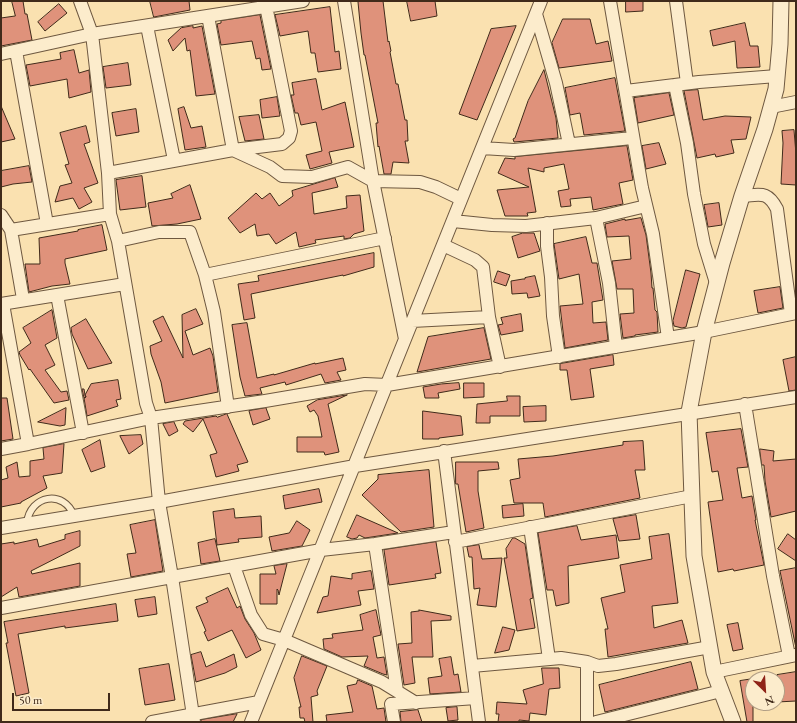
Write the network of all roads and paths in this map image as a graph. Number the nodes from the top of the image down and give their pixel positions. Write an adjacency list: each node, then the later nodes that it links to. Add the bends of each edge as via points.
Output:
1 (80, 1): 12 (street)
2 (304, 1): 8 (street)
3 (344, 1): 26 (street)
4 (541, 1): 9 (street)
5 (610, 1): 17 (street)
6 (676, 1): 16 (street)
7 (781, 1): 15 (street)
8 (266, 6): 10 (street); 23 (street, via 291,131 289,138 282,144)
9 (536, 14): 21 (street, via 556,83); 22 (street)
10 (208, 16): 11 (street); 23 (street)
11 (147, 26): 12 (street); 24 (street)
12 (92, 34): 13 (street); 25 (street)
13 (16, 52): 14 (street); 35 (street)
14 (1, 54)
15 (777, 76): 16 (street); 19 (street)
16 (681, 84): 17 (street); 41 (street, via 694,194 704,244)
17 (626, 91): 20 (street)
18 (796, 102): 19 (street)
19 (771, 107): 27 (street)
20 (632, 138): 21 (street); 29 (street)
21 (569, 144): 22 (street, via 514,150)
22 (482, 148): 28 (street)
23 (233, 150): 24 (street); 26 (street, via 270,167 282,176 312,177 348,167)
24 (174, 160): 25 (street)
25 (108, 173): 30 (street)
26 (374, 180): 28 (street, via 420,182); 37 (street)
27 (742, 196): 41 (street); 46 (street, via 767,195 777,209)
28 (461, 199): 33 (street)
29 (646, 206): 32 (street); 50 (street, via 653,234)
30 (110, 214): 35 (street); 38 (street)
31 (1, 215): 36 (street)
32 (596, 218): 34 (street); 52 (street, via 609,283)
33 (453, 221): 34 (street, via 526,226); 39 (street)
34 (547, 223): 53 (street, via 553,316)
35 (47, 224): 36 (street)
36 (11, 230): 44 (street)
37 (385, 238): 40 (street); 51 (street)
38 (118, 241): 40 (street, via 159,232 190,232); 42 (street)
39 (443, 245): 47 (street, via 483,267); 48 (street)
40 (205, 275): 58 (street, via 214,312)
41 (716, 283): 49 (street)
42 (125, 284): 43 (street); 60 (street, via 146,403)
43 (57, 295): 44 (street); 61 (street)
44 (23, 299): 45 (street)
45 (2, 304): 62 (street)
46 (793, 313): 49 (street)
47 (489, 318): 48 (street); 54 (street)
48 (412, 321): 51 (street)
49 (704, 332): 50 (street); 59 (street)
50 (668, 338): 52 (street)
51 (405, 339): 55 (street)
52 (616, 347): 53 (street)
53 (559, 357): 54 (street)
54 (500, 367): 55 (street)
55 (387, 386): 58 (street, via 365,384); 65 (street)
56 (796, 397): 57 (street)
57 (745, 404): 59 (street); 80 (street, via 773,576)
58 (228, 407): 60 (street)
59 (690, 412): 64 (street); 66 (street)
60 (151, 418): 61 (street); 67 (street)
61 (82, 433): 62 (street)
62 (28, 444): 63 (street)
63 (1, 449)
64 (444, 451): 65 (street); 72 (street)
65 (355, 466): 67 (street); 74 (street)
66 (692, 496): 70 (street); 79 (street, via 694,556)
67 (159, 502): 68 (street); 76 (street)
68 (74, 516): 69 (street); 69 (lane, via 64,502 46,499 32,508)
69 (27, 523): 71 (street)
70 (530, 527): 72 (street); 81 (street)
71 (1, 528)
72 (455, 537): 73 (street); 83 (street)
73 (375, 544): 74 (street); 85 (street)
74 (321, 550): 75 (street); 78 (street)
75 (234, 566): 76 (street); 78 (street, via 251,615 263,634)
76 (172, 577): 77 (street); 91 (street)
77 (1, 608)
78 (284, 640): 85 (street, via 382,682); 88 (street)
79 (710, 647): 82 (street, via 616,664 598,666); 84 (street)
80 (793, 655): 84 (street)
81 (549, 659): 82 (street); 83 (street)
82 (587, 662): 96 (street)
83 (472, 666): 87 (street)
84 (714, 672): 86 (street)
85 (397, 691): 89 (street)
86 (721, 691): 90 (street); 99 (street)
87 (476, 698): 89 (street); 95 (street)
88 (259, 702): 91 (street); 93 (street)
89 (416, 703): 94 (street, via 391,704)
90 (647, 710): 97 (street); 98 (street)
91 (193, 718): 92 (street)
92 (152, 722)
93 (251, 722)
94 (394, 722)
95 (479, 722)
96 (587, 722)
97 (596, 722)
98 (648, 722)
99 (733, 722)

